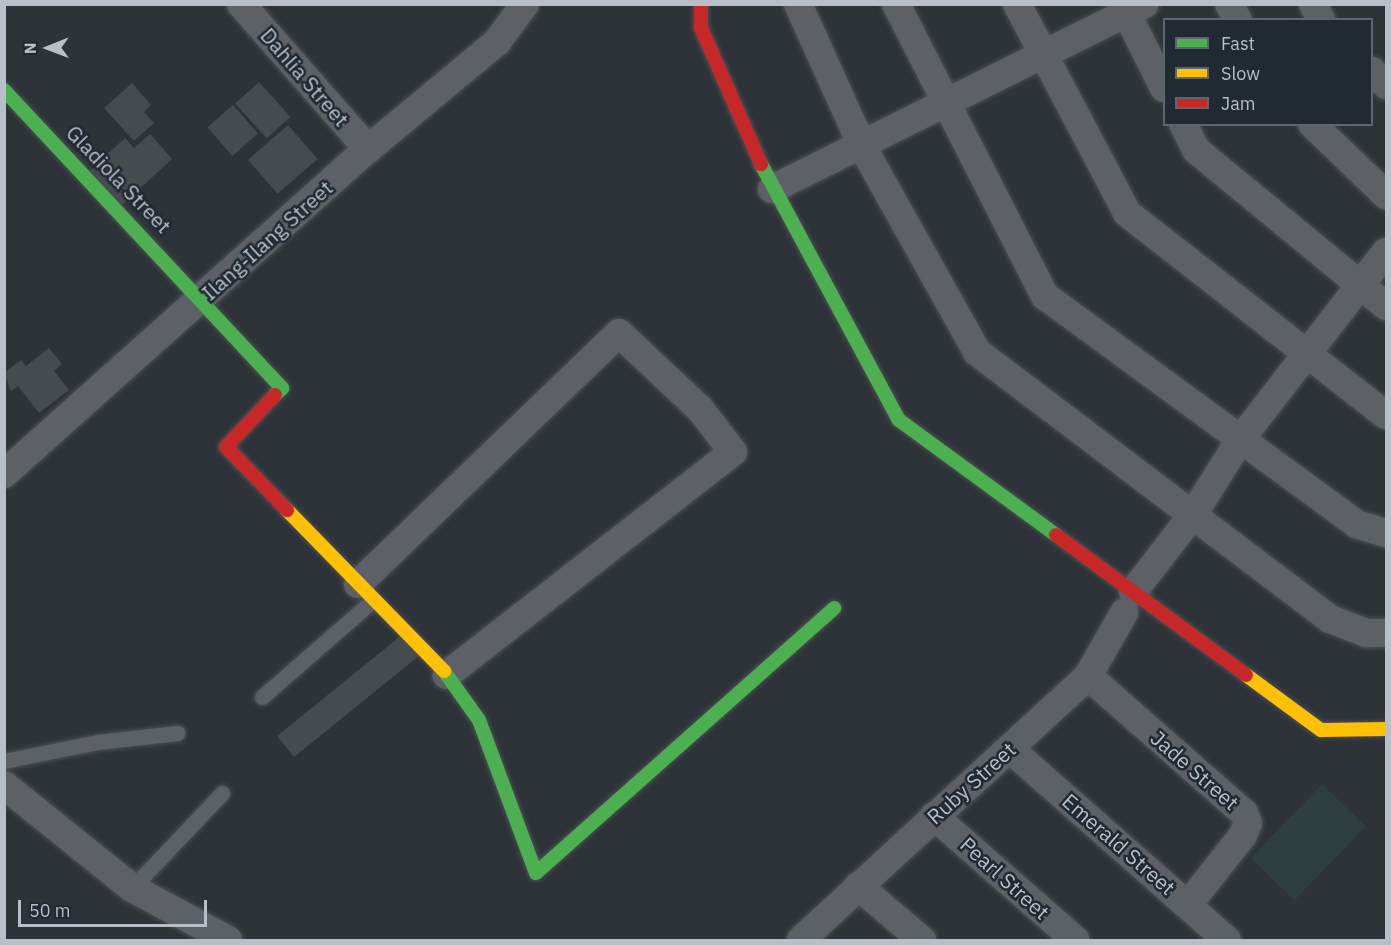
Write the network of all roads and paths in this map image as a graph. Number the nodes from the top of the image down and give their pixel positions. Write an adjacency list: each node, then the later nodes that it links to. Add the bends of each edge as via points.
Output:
1 (241, 4): 21 (street, Dahlia Street)
2 (525, 4): 21 (street, Ilang-Ilang Street, via 497,42)
3 (701, 4): 22 (street, via 701,28)
4 (798, 4): 20 (street)
5 (896, 4): 17 (street)
6 (1017, 4): 12 (street)
7 (1229, 4): 10 (street)
8 (1313, 4): 11 (street)
9 (1131, 8): 12 (street); 15 (street)
10 (1237, 18)
11 (1320, 18)
12 (1046, 54): 17 (street); 28 (street, via 1127,213)
13 (1373, 73): 14 (street)
14 (1386, 85)
15 (1163, 86)
16 (4, 90): 26 (street, Gladiola Street)
17 (946, 105): 20 (street); 30 (street, via 1045,296)
18 (1184, 126): 25 (street, via 1196,150)
19 (1314, 126): 23 (street)
20 (862, 146): 22 (street); 32 (street, via 977,352)
21 (368, 149): 26 (street, Ilang-Ilang Street)
22 (772, 189): 35 (street, via 899,420)
23 (1386, 195)
24 (1386, 252): 25 (street, Ruby Street)
25 (1360, 285): 27 (street); 28 (street, Ruby Street)
26 (202, 298): 31 (street, Ilang-Ilang Street); 34 (street, Gladiola Street, via 282,388 226,447)
27 (1386, 306)
28 (1310, 356): 29 (street); 30 (street, Ruby Street)
29 (1386, 415)
30 (1240, 440): 32 (street, Ruby Street); 33 (street, via 1356,524)
31 (10, 458)
32 (1194, 513): 35 (street, Ruby Street); 37 (street, via 1330,619 1367,633)
33 (1386, 533)
34 (365, 592): 38 (street); 38 (street, via 619,333 700,409 733,452); 40 (lane)
35 (1129, 602): 39 (street, Ruby Street); 41 (street, via 1321,730)
36 (834, 608): 38 (street, via 536,873 479,720)
37 (1386, 633)
38 (447, 675)
39 (1088, 676): 43 (street, Ruby Street); 50 (street, Jade Street, via 1244,813 1248,823 1243,835)
40 (262, 697)
41 (1386, 729)
42 (177, 733): 44 (lane, via 97,742)
43 (1010, 749): 47 (street, Ruby Street); 50 (street, Emerald Street)
44 (4, 761)
45 (4, 785): 49 (street)
46 (222, 793): 49 (lane)
47 (934, 816): 48 (street, Ruby Street); 54 (street, Pearl Street)
48 (858, 886): 52 (street, Ruby Street); 53 (street)
49 (132, 888): 51 (street)
50 (1188, 905): 55 (street, Emerald Street)
51 (228, 940)
52 (801, 940)
53 (922, 940)
54 (1075, 940)
55 (1227, 940)

